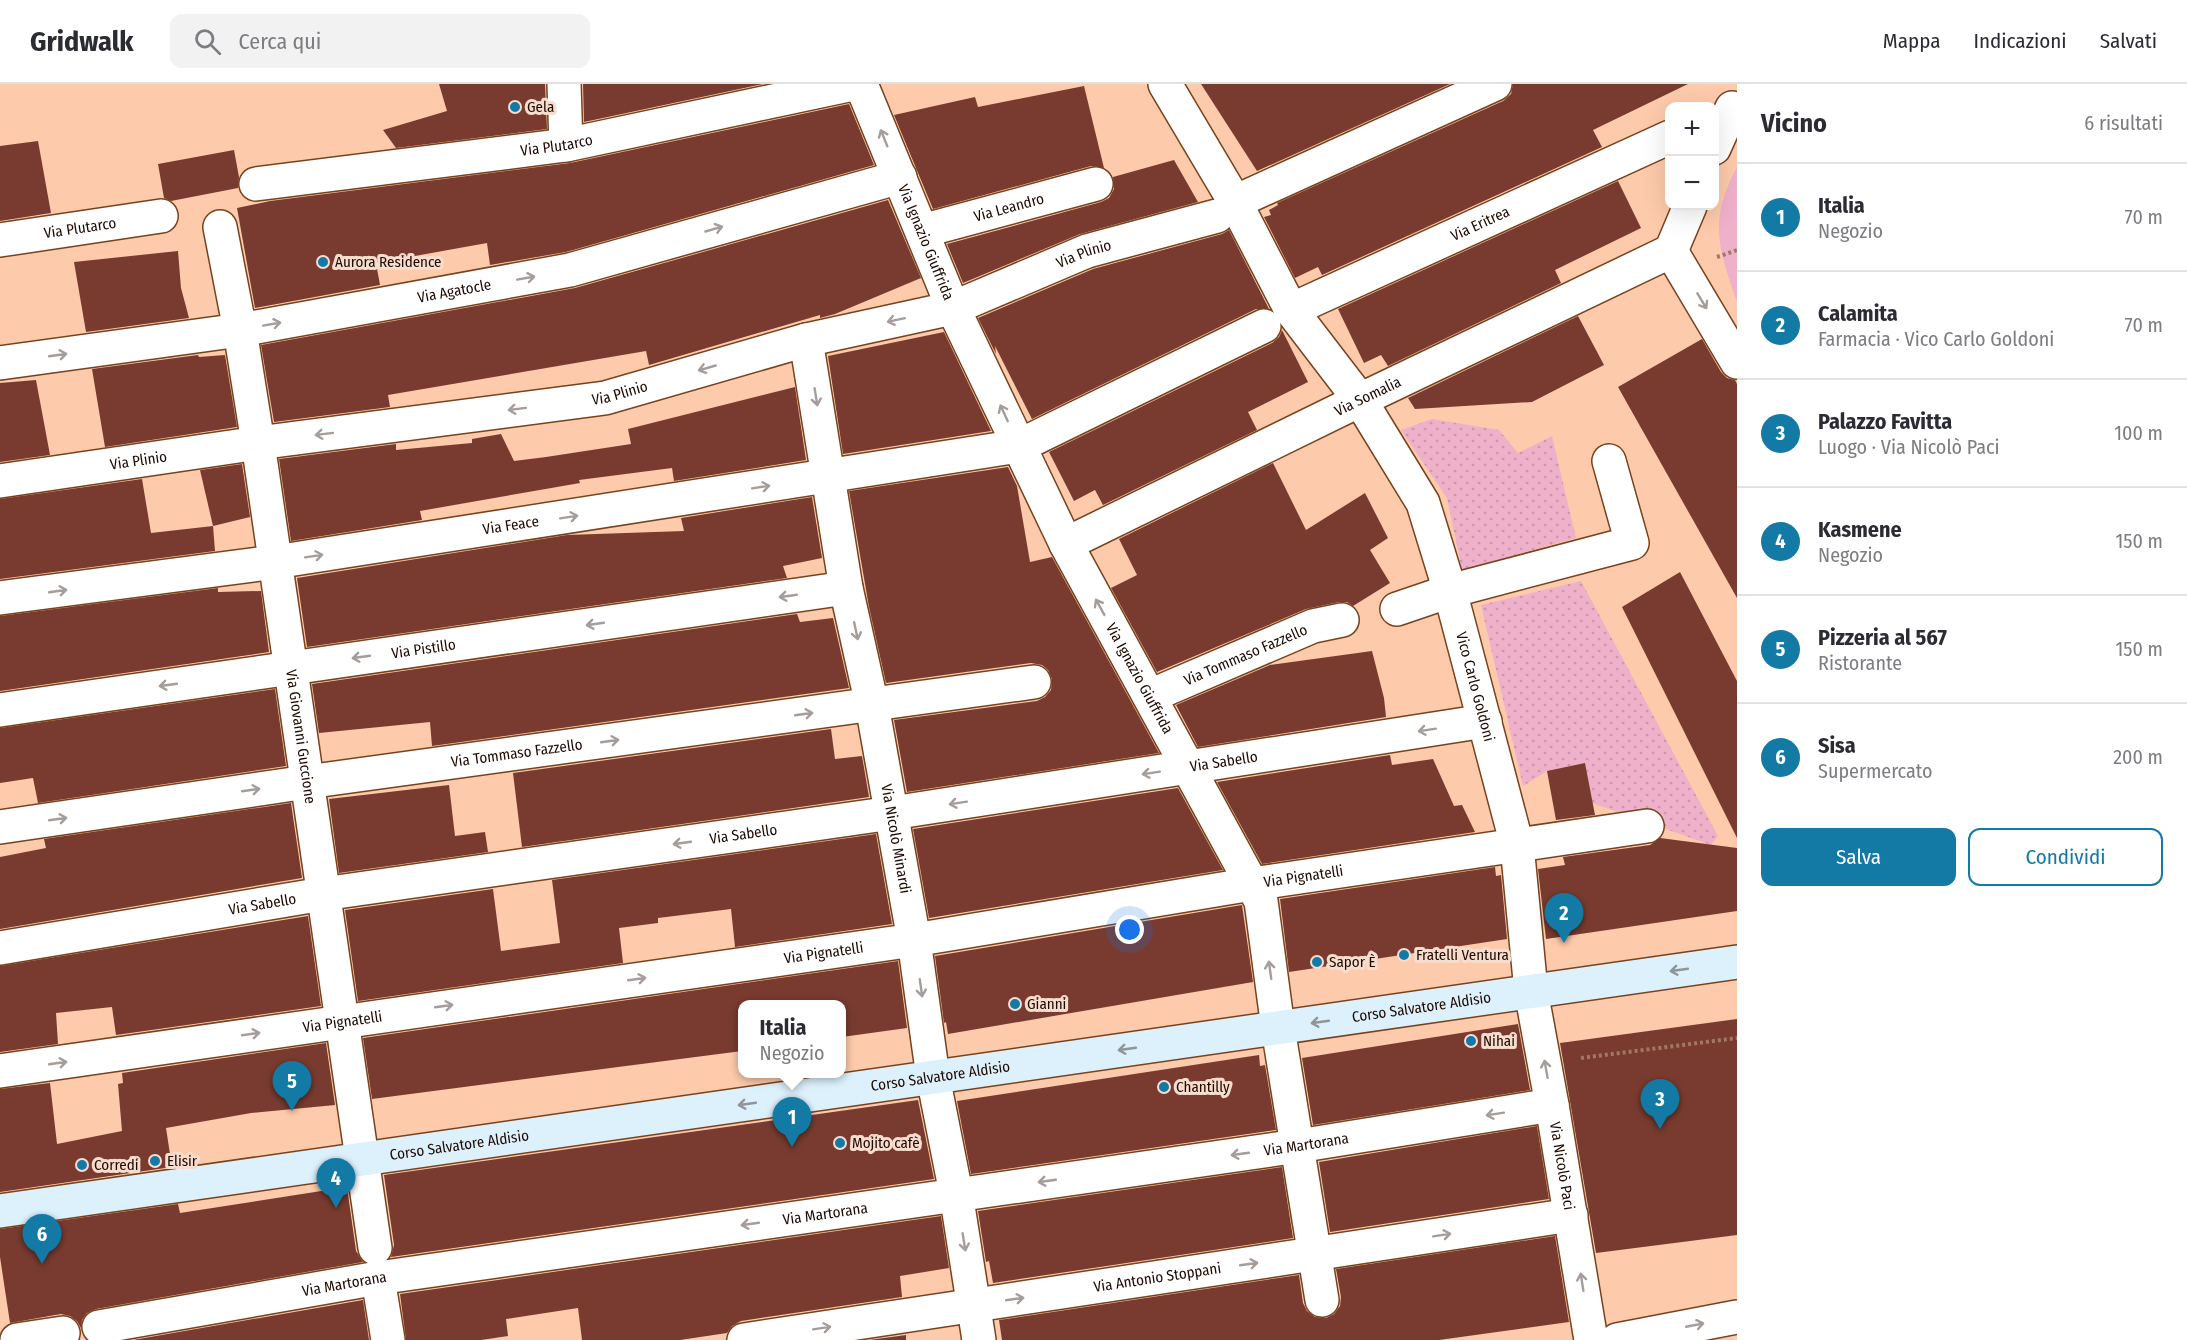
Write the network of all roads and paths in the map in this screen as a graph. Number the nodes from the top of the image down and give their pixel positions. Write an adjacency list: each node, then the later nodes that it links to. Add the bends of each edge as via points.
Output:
1 (853, 84): 9 (street, Via Plutarco)
2 (861, 84): 10 (street, Via Ignazio Giuffrida, one-way to 2)
3 (1165, 84): 13 (street, Vico Carlo Goldoni)
4 (1496, 84): 13 (street, Via Plinio)
5 (564, 92): 9 (street)
6 (1728, 110): 7 (street)
7 (1719, 134)
8 (1665, 138): 21 (street, Via Eritrea)
9 (566, 145): 11 (street, Via Plutarco)
10 (900, 177): 17 (street, Via Ignazio Giuffrida); 22 (street, Via Agatocle, one-way to 10, via 570,270)
11 (256, 183)
12 (1096, 184): 17 (street, Via Leandro)
13 (1226, 209): 20 (street, Via Plinio, via 1087,251); 21 (street, Vico Carlo Goldoni)
14 (1688, 210): 19 (street)
15 (161, 216): 18 (street, Via Plutarco)
16 (220, 227): 22 (street, Via Giovanni Guccione)
17 (922, 231): 20 (street, Via Ignazio Giuffrida)
18 (0, 240)
19 (1671, 251): 24 (street, one-way to 24); 26 (street, Via Somalia)
20 (953, 308): 23 (street, Via Plinio, one-way to 23); 28 (street, Via Ignazio Giuffrida, one-way to 20)
21 (1278, 318): 26 (street, Vico Carlo Goldoni); 28 (street, Via Eritrea)
22 (240, 330): 25 (street, Via Agatocle, one-way to 22); 27 (street, Via Giovanni Guccione)
23 (806, 340): 27 (street, Via Plinio, one-way to 27, via 605,398); 30 (street, Via Nicolò Minardi, one-way to 30)
24 (1737, 362)
25 (0, 363)
26 (1360, 400): 32 (street, Via Somalia); 35 (street, Vico Carlo Goldoni, via 1423,503)
27 (258, 443): 31 (street, Via Plinio); 33 (street, Via Giovanni Guccione)
28 (1019, 446): 30 (street, Via Feace); 32 (street, Via Ignazio Giuffrida)
29 (1609, 461): 35 (street, via 1632,543)
30 (829, 477): 33 (street, Via Feace, one-way to 30); 34 (street, Via Nicolò Minardi)
31 (0, 481)
32 (1066, 544): 41 (street, Via Ignazio Giuffrida, one-way to 32)
33 (274, 562): 36 (street, Via Feace, one-way to 33); 39 (street, Via Giovanni Guccione)
34 (846, 588): 39 (street, Via Pistillo, one-way to 39); 42 (street, Via Nicolò Minardi, one-way to 42)
35 (1450, 591): 37 (street); 44 (street, Vico Carlo Goldoni)
36 (0, 598)
37 (1397, 609)
38 (1342, 620): 41 (street, Via Tommaso Fazzello, via 1313,626)
39 (290, 667): 43 (street, Via Pistillo, one-way to 43); 46 (street, Via Giovanni Guccione)
40 (1034, 682): 42 (street, Via Tommaso Fazzello)
41 (1150, 696): 45 (street, Via Ignazio Giuffrida)
42 (872, 705): 46 (street, Via Tommaso Fazzello, one-way to 42); 47 (street, Via Nicolò Minardi)
43 (0, 710)
44 (1485, 721): 45 (street, Via Sabello, one-way to 45); 50 (street, Vico Carlo Goldoni)
45 (1189, 768): 47 (street, Via Sabello, one-way to 47); 51 (street, Via Ignazio Giuffrida)
46 (306, 782): 49 (street, Via Tommaso Fazzello, one-way to 46); 52 (street, Via Giovanni Guccione)
47 (892, 813): 52 (street, Via Sabello, one-way to 52); 53 (street, Via Nicolò Minardi)
48 (1647, 826): 50 (street, Via Pignatelli)
49 (0, 827)
50 (1517, 844): 51 (street, Via Pignatelli); 56 (street, Vico Carlo Goldoni)
51 (1252, 884): 53 (street, Via Pignatelli); 58 (street, Via Ignazio Giuffrida, one-way to 51, via 1261,901)
52 (323, 894): 54 (street, Via Sabello); 57 (street, Via Giovanni Guccione)
53 (914, 940): 57 (street, Via Pignatelli, one-way to 53); 62 (street, Via Nicolò Minardi, one-way to 62)
54 (0, 948)
55 (1737, 962): 56 (street, Corso Salvatore Aldisio, one-way to 56)
56 (1531, 991): 58 (street, Corso Salvatore Aldisio, one-way to 58); 63 (street, Via Nicolò Paci, one-way to 56)
57 (341, 1021): 61 (street, Via Pignatelli, one-way to 57); 65 (street, Via Giovanni Guccione)
58 (1278, 1028): 62 (street, Corso Salvatore Aldisio, one-way to 62); 64 (street, Via Ignazio Giuffrida)
59 (1737, 1038): 60 (path)
60 (1574, 1059)
61 (0, 1071)
62 (933, 1077): 65 (street, Corso Salvatore Aldisio, one-way to 65); 66 (street, Via Nicolò Minardi)
63 (1552, 1105): 64 (street, Via Martorana, one-way to 64); 68 (street, Via Nicolò Paci)
64 (1298, 1146): 66 (street, Via Martorana, one-way to 66); 69 (street, Via Ignazio Giuffrida)
65 (362, 1161): 67 (street, Corso Salvatore Aldisio); 70 (street, Via Giovanni Guccione)
66 (956, 1193): 70 (street, Via Martorana, one-way to 70); 72 (street, Via Nicolò Minardi, one-way to 72)
67 (0, 1211)
68 (1571, 1215): 69 (street, Via Antonio Stoppani, one-way to 68); 80 (street, Via Nicolò Paci, one-way to 68)
69 (1315, 1254): 71 (street, Via Ignazio Giuffrida); 72 (street, Via Antonio Stoppani, one-way to 69)
70 (377, 1263): 74 (street, Via Martorana); 77 (street, Via Giovanni Guccione)
71 (1322, 1300)
72 (974, 1305): 78 (street, Via Antonio Stoppani, one-way to 72); 79 (street, Via Nicolò Minardi)
73 (1737, 1317): 81 (street, one-way to 73)
74 (99, 1327)
75 (63, 1333): 76 (street)
76 (17, 1340)
77 (388, 1340)
78 (744, 1340)
79 (979, 1340)
80 (1591, 1340)
81 (1617, 1340)

